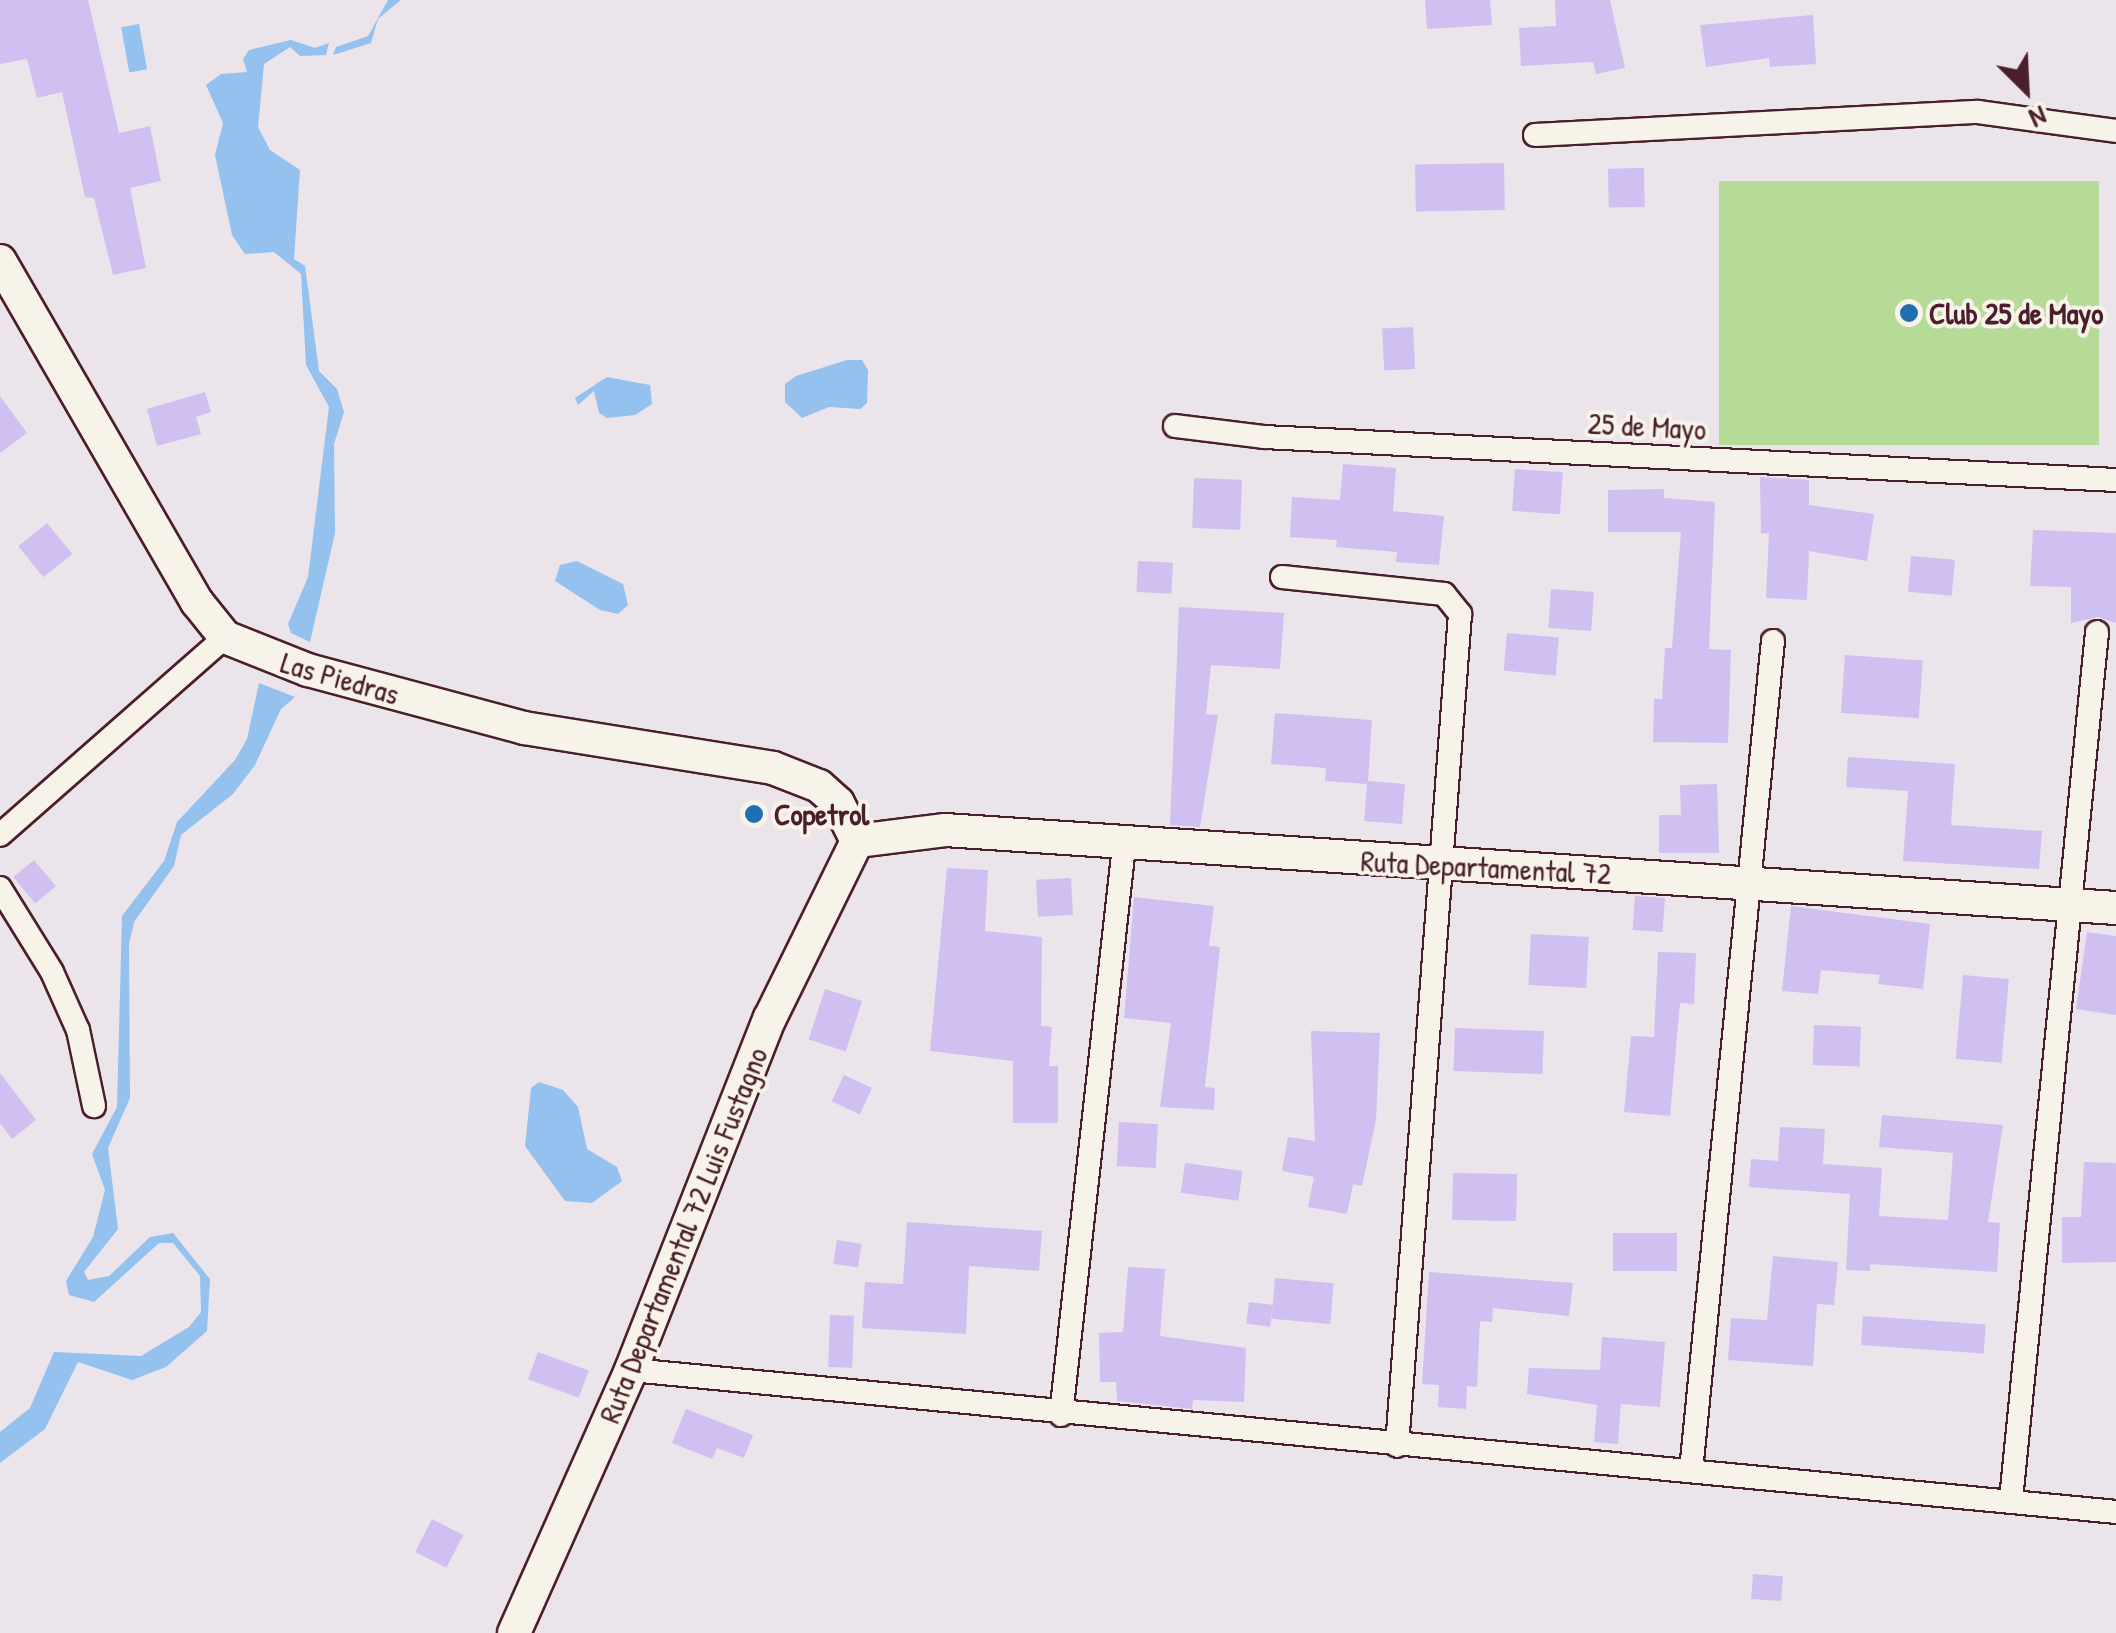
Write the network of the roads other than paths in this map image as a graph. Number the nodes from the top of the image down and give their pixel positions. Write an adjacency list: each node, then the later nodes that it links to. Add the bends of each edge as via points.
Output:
1 (2116, 131): 2 (street, via 1978,112)
2 (1535, 134)
3 (0, 261): 8 (main road, Las Piedras, via 198,602)
4 (1175, 426): 5 (street, 25 de Mayo, via 1264,437)
5 (2116, 480)
6 (1282, 577): 13 (street, via 1444,594 1455,602 1460,614)
7 (2097, 632): 16 (street)
8 (225, 637): 10 (street); 11 (main road, Las Piedras, via 308,670 524,728 773,768 819,786 838,803)
9 (1773, 641): 14 (street)
10 (0, 835)
11 (857, 841): 12 (main road, Ruta Departamental 72, via 946,830); 19 (main road, Ruta Departamental 72 Luis Fustagno, via 770,1018)
12 (1124, 846): 13 (main road, Ruta Departamental 72); 20 (street)
13 (1440, 864): 14 (main road, Ruta Departamental 72); 21 (street)
14 (1752, 882): 16 (main road, Ruta Departamental 72); 22 (street)
15 (0, 888): 18 (street, via 52,972 78,1030)
16 (2073, 905): 17 (main road, Ruta Departamental 72); 23 (street)
17 (2116, 908)
18 (94, 1106)
19 (631, 1370): 20 (street); 25 (main road, Ruta Departamental 72 Luis Fustagno)
20 (1061, 1414): 21 (street)
21 (1396, 1446): 22 (street)
22 (1692, 1472): 23 (street)
23 (2011, 1500): 24 (street)
24 (2116, 1512)
25 (514, 1633)

